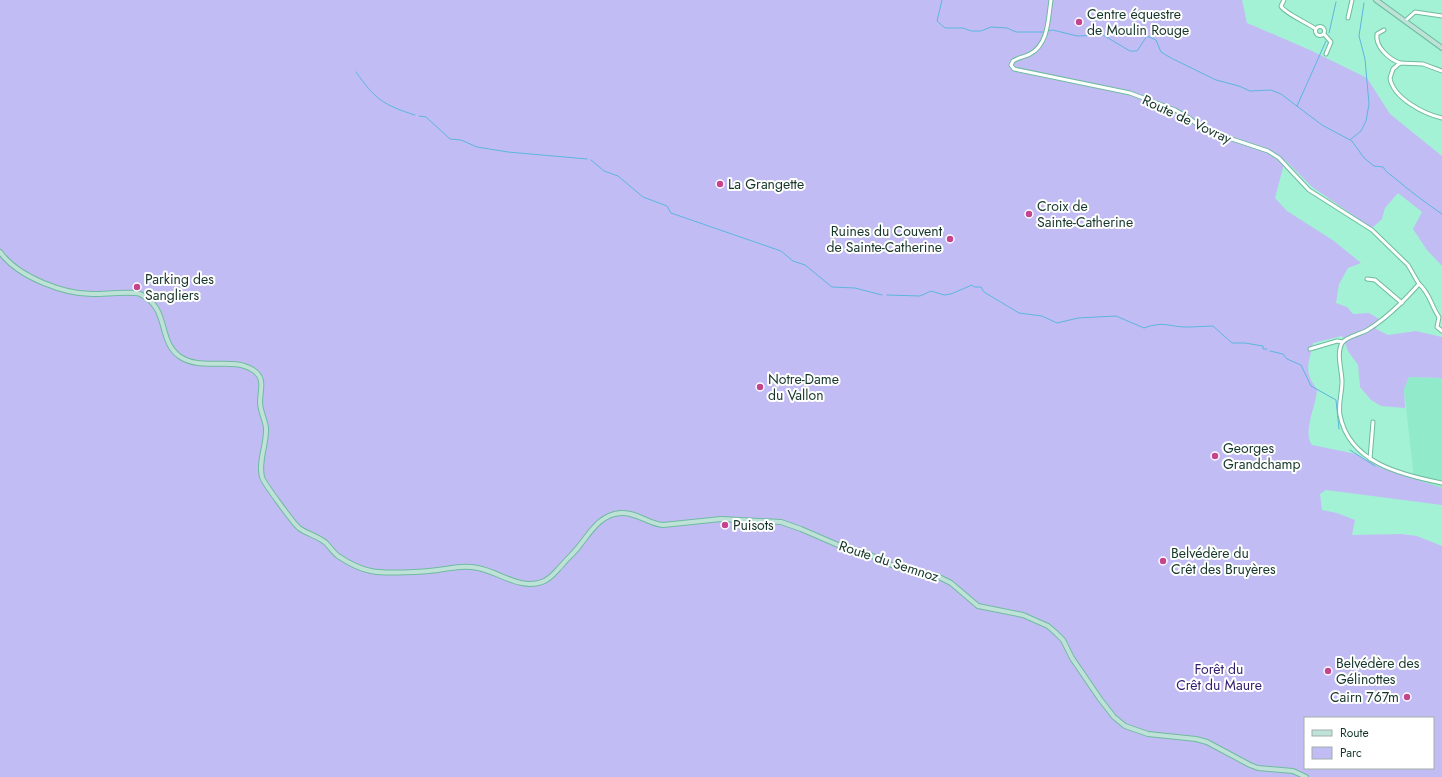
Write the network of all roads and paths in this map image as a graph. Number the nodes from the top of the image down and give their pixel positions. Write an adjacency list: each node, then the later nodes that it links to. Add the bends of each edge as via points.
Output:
1 (1051, 0): 18 (street, Route de Vovray, via 1046,32 1037,48 1013,60 1012,67 1059,80 1122,91 1175,110 1198,125 1223,136 1268,151 1279,158 1309,190 1372,230 1408,264)
2 (1284, 0): 8 (street, via 1281,6 1284,11)
3 (1352, 0): 6 (street)
4 (1376, 0): 7 (main road)
5 (1442, 16): 7 (street, via 1415,12)
6 (1348, 18)
7 (1405, 21): 11 (main road)
8 (1316, 29): 10 (street, via 1318,35); 10 (street, via 1322,27)
9 (1384, 30): 13 (street, via 1376,36 1379,46 1389,57)
10 (1324, 34): 12 (street, via 1331,42)
11 (1442, 48)
12 (1326, 54)
13 (1400, 63): 14 (street, via 1423,64); 15 (street, via 1393,69 1390,76 1391,84 1398,93 1419,109)
14 (1442, 71)
15 (1442, 118)
16 (0, 252): 26 (main road, Route du Semnoz, via 16,268 63,290 88,294 139,294 157,308 170,346 179,356 199,363 238,365 254,370 262,384 261,406 266,428 262,465 264,481 297,526 321,540 338,556 362,568 375,571 435,571 471,566 514,581 534,584 544,582 553,575 592,529 605,518 616,514 630,513 660,525 721,519 771,521 792,525 838,545 866,552 896,566 937,576 950,583 978,606 1023,615 1048,626 1063,640 1103,704 1125,726 1148,734 1196,738 1258,768 1293,771)
17 (1367, 278): 19 (street, via 1375,280)
18 (1419, 284): 19 (street); 20 (street, via 1439,317 1437,327)
19 (1402, 303): 21 (street, via 1369,330)
20 (1442, 331)
21 (1343, 342): 22 (street); 24 (street, via 1340,355 1340,416 1350,439)
22 (1310, 349)
23 (1373, 422): 24 (street)
24 (1370, 459): 25 (street, via 1413,477)
25 (1442, 483)
26 (1306, 777)

